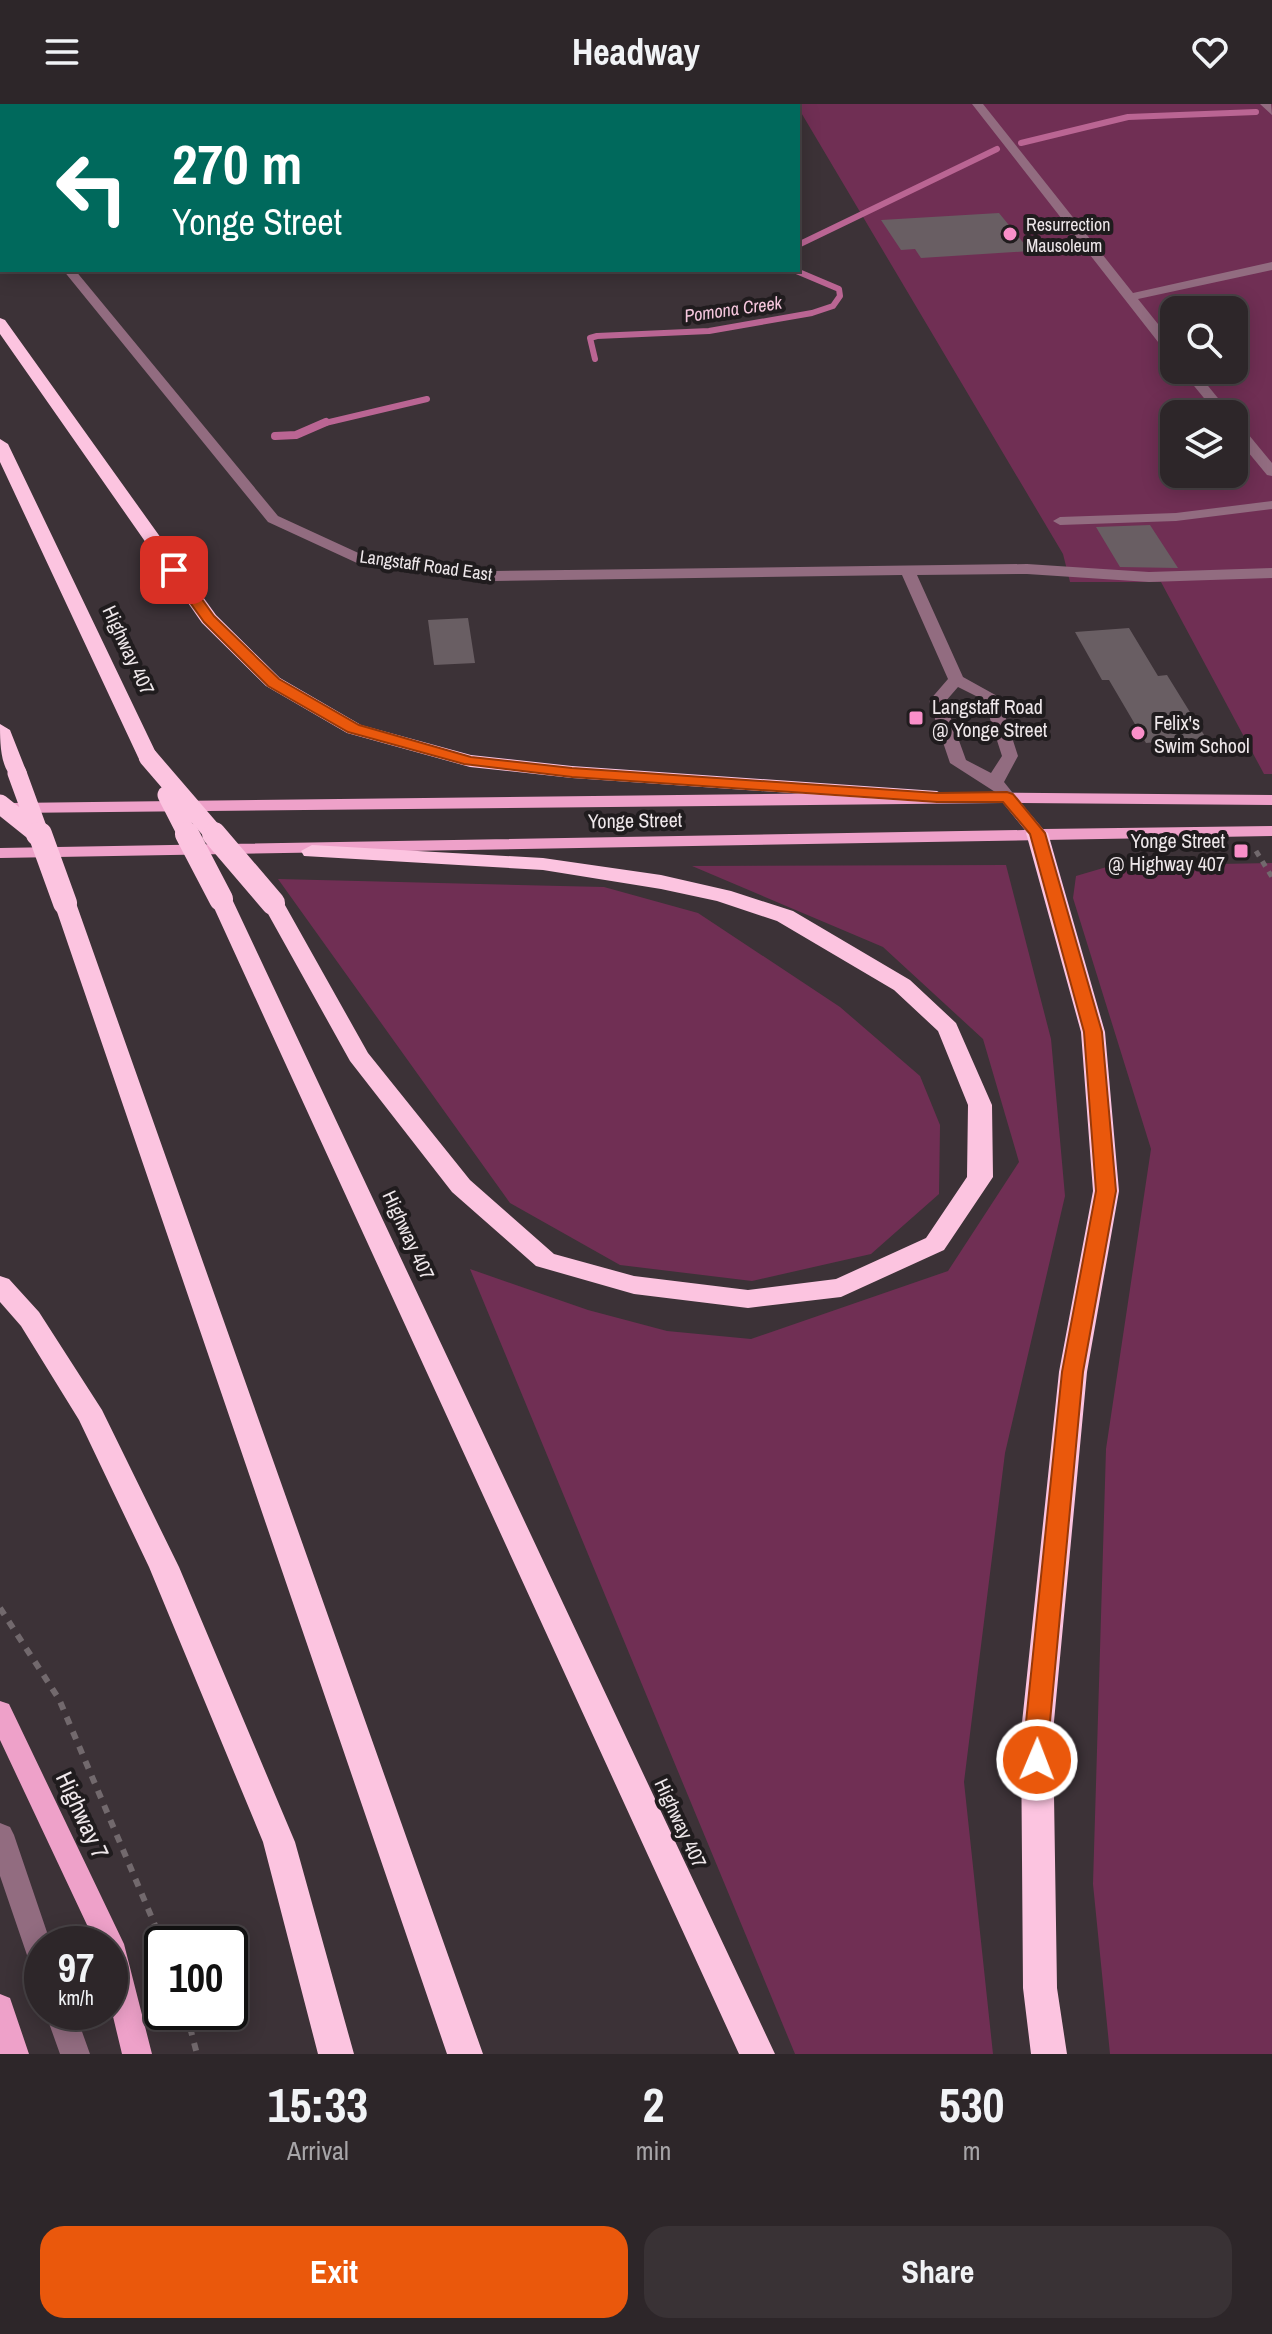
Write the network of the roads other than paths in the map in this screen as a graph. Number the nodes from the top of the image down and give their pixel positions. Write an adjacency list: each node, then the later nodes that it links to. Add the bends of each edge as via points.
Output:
1 (977, 104): 4 (street)
2 (1272, 266): 4 (street)
3 (71, 272): 14 (street, Langstaff Road East, via 273,519 362,560 494,576)
4 (1128, 298): 6 (street)
5 (0, 323): 20 (highway, via 209,619 273,682 354,729 470,761)
6 (1160, 336)
7 (1199, 384): 8 (street)
8 (1213, 400)
9 (1248, 443): 11 (street)
10 (0, 444): 18 (highway, Highway 407)
11 (1272, 472)
12 (1272, 505): 13 (street, via 1176,517)
13 (1060, 521)
14 (908, 572): 15 (street, Langstaff Road East, via 1027,569 1189,578); 16 (street)
15 (1272, 573)
16 (956, 680): 19 (street, via 991,697 1010,756); 19 (street, via 937,701 958,763)
17 (0, 730): 26 (highway, bridge)
18 (148, 757): 27 (highway, bridge, via 273,903 358,1056 461,1186 545,1260 634,1285 748,1299 841,1288 935,1244 980,1177 980,1105 948,1028 902,985 785,916 661,882 543,864); 42 (highway, Highway 407, bridge, via 221,899)
19 (995, 782): 21 (street)
20 (937, 797): 21 (main road, Yonge Street); 23 (main road, Yonge Street)
21 (1007, 797): 22 (main road, Yonge Street); 25 (main road)
22 (1272, 800)
23 (0, 806): 26 (highway, bridge)
24 (1272, 831): 25 (main road, Yonge Street)
25 (1037, 833): 27 (main road, Yonge Street); 43 (highway, via 1093,1032 1106,1191 1073,1372 1037,1732 1040,1988)
26 (42, 837): 41 (highway, bridge)
27 (312, 851): 28 (main road, Yonge Street)
28 (0, 853)
29 (0, 1285): 40 (highway, via 30,1319 92,1417 164,1567 279,1842)
30 (0, 1712): 33 (main road, Highway 7)
31 (0, 1835): 32 (street)
32 (31, 1926)
33 (101, 1926)
34 (0, 2007): 37 (main road)
35 (128, 2018): 39 (main road, Highway 7)
36 (66, 2030): 38 (street)
37 (14, 2054)
38 (75, 2054)
39 (137, 2054)
40 (336, 2054)
41 (465, 2054)
42 (757, 2054)
43 (1049, 2054)

